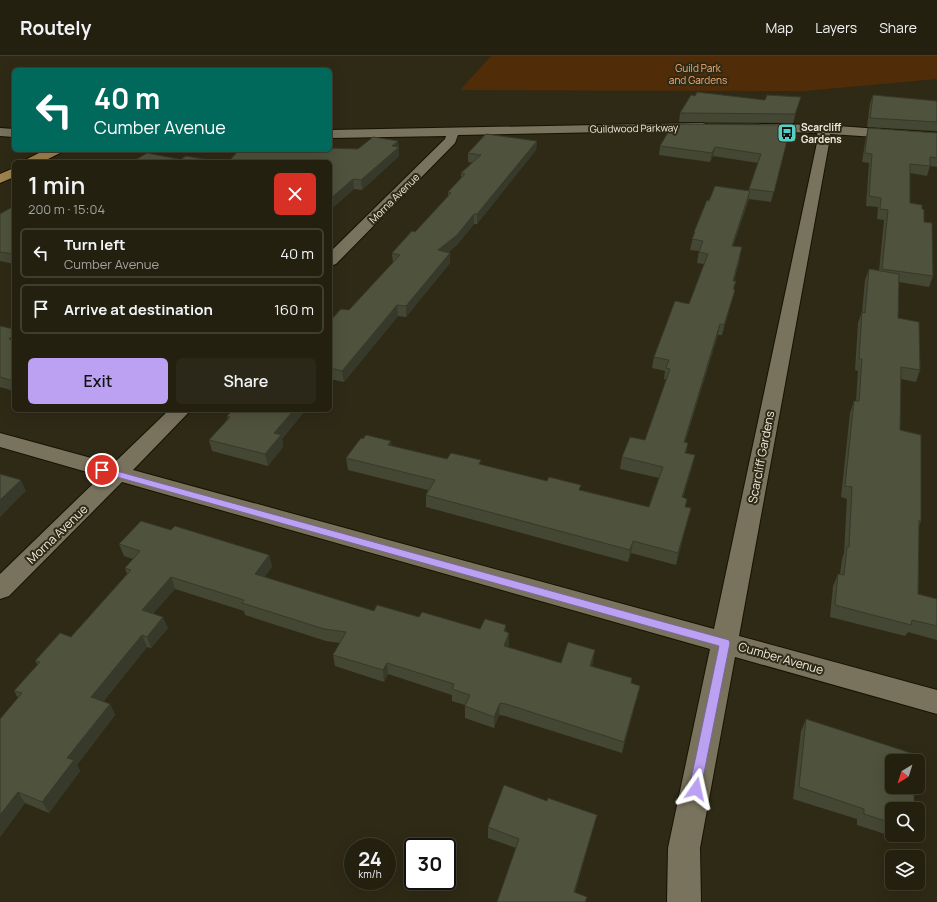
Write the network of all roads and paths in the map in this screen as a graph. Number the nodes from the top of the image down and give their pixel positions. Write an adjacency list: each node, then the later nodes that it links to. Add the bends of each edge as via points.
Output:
1 (714, 127): 5 (street, Guildwood Parkway)
2 (751, 128): 3 (street)
3 (823, 129): 8 (street); 18 (street, Scarcliff Gardens, via 824,138)
4 (0, 132): 6 (street)
5 (454, 132): 7 (street, Guildwood Parkway); 13 (street, Morna Avenue, via 451,140)
6 (12, 133)
7 (332, 134)
8 (937, 137)
9 (51, 152): 10 (main road)
10 (36, 160)
11 (12, 173): 12 (main road)
12 (0, 179)
13 (332, 259)
14 (179, 412): 16 (street, Morna Avenue)
15 (0, 440): 16 (street, Cumber Avenue)
16 (116, 474): 17 (street, Morna Avenue); 18 (street, Cumber Avenue)
17 (0, 589)
18 (725, 643): 19 (street, Cumber Avenue); 20 (street, Scarcliff Gardens, via 684,848)
19 (937, 702)
20 (684, 902)

